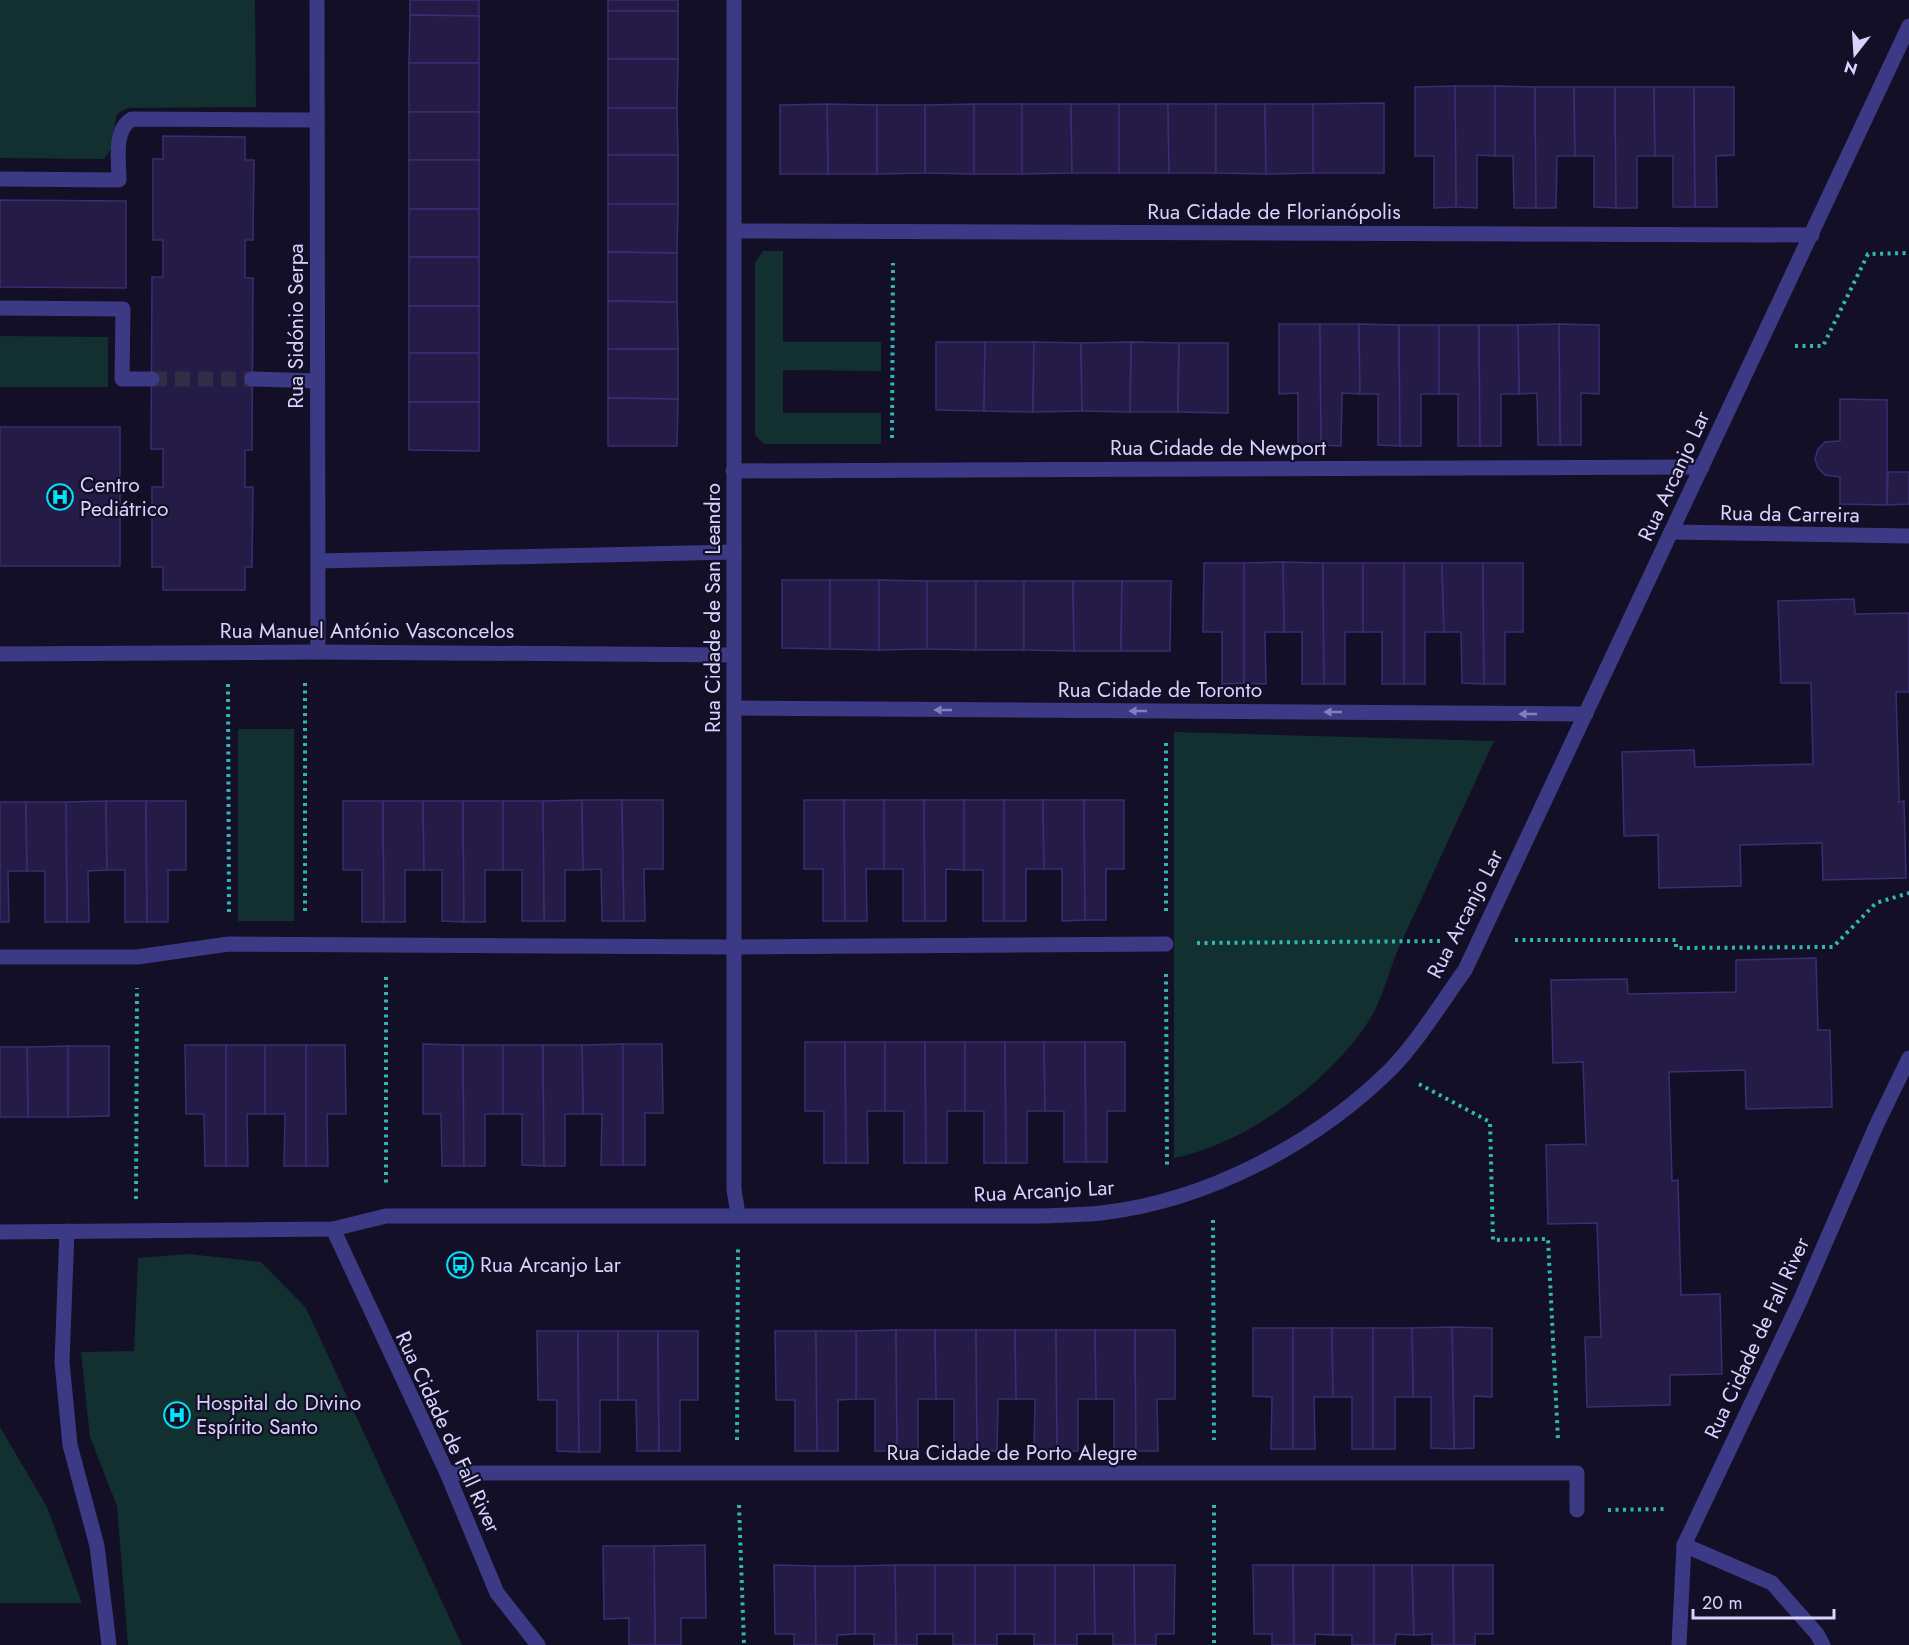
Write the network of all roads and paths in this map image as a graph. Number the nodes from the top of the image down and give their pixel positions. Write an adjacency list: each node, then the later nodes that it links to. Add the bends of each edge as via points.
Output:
1 (317, 0): 4 (street, Rua Sidónio Serpa)
2 (734, 0): 6 (street, Rua Cidade de San Leandro)
3 (1909, 26): 8 (street, Rua Arcanjo Lar)
4 (317, 120): 5 (street, via 132,119 120,132 118,180); 14 (street, Rua Sidónio Serpa)
5 (0, 179)
6 (735, 231): 7 (street, Rua Cidade de Florianópolis); 16 (street, Rua Cidade de San Leandro)
7 (893, 232): 8 (street, Rua Cidade de Florianópolis); 17 (path)
8 (1812, 235): 15 (street, Rua Arcanjo Lar)
9 (1909, 253): 11 (path, via 1868,254)
10 (0, 308): 12 (street, via 123,309 122,379)
11 (1823, 346)
12 (152, 379)
13 (252, 379): 14 (street)
14 (317, 381): 21 (street, Rua Sidónio Serpa)
15 (1702, 467): 17 (street, Rua Cidade de Newport); 18 (street, Rua Arcanjo Lar)
16 (734, 471): 17 (street, Rua Cidade de Newport); 20 (street, Rua Cidade de San Leandro)
17 (892, 471)
18 (1671, 532): 19 (street, Rua da Carreira); 27 (street, Rua Arcanjo Lar)
19 (1909, 536)
20 (734, 552): 21 (street); 25 (street, Rua Cidade de San Leandro)
21 (318, 561): 22 (street, Rua Sidónio Serpa)
22 (311, 652): 23 (street, Rua Manuel António Vasconcelos); 25 (street, Rua Manuel António Vasconcelos); 31 (path)
23 (228, 653): 24 (street, Rua Manuel António Vasconcelos); 30 (path)
24 (0, 654)
25 (733, 655): 26 (street, Rua Cidade de San Leandro)
26 (734, 708): 27 (street, Rua Cidade de Toronto, one-way to 26); 34 (street, Rua Cidade de San Leandro)
27 (1586, 714): 29 (street, Rua Arcanjo Lar)
28 (1909, 893): 29 (path, via 1876,903 1833,947 1676,948 1676,940)
29 (1479, 940): 32 (path); 38 (street, Rua Arcanjo Lar, via 1464,970)
30 (229, 944): 31 (street); 36 (street)
31 (305, 944): 33 (street)
32 (1166, 944): 34 (street)
33 (386, 945): 34 (street); 41 (path)
34 (734, 947): 40 (street, Rua Cidade de San Leandro, via 734,1188)
35 (0, 957): 36 (street)
36 (137, 957): 43 (path)
37 (1909, 1058): 51 (street, Rua Cidade de Fall River, via 1800,1302)
38 (1391, 1069): 39 (street, Rua Arcanjo Lar, via 1321,1128); 46 (path, via 1490,1122 1492,1240 1548,1239)
39 (1213, 1184): 40 (street, Rua Arcanjo Lar, via 1102,1213); 49 (path)
40 (738, 1215): 41 (street, Rua Arcanjo Lar); 48 (path)
41 (386, 1216): 42 (street, Rua Arcanjo Lar)
42 (333, 1229): 43 (street, Rua Arcanjo Lar); 47 (street, Rua Cidade de Fall River)
43 (136, 1230): 44 (street, Rua Arcanjo Lar)
44 (67, 1231): 45 (street, Rua Arcanjo Lar); 52 (street, via 62,1362 70,1445 97,1546)
45 (0, 1232)
46 (1556, 1405)
47 (447, 1473): 48 (street, Rua Cidade de Porto Alegre); 53 (street, Rua Cidade de Fall River, via 497,1593)
48 (737, 1474): 49 (street, Rua Cidade de Porto Alegre); 54 (path)
49 (1214, 1474): 50 (street, Rua Cidade de Porto Alegre, via 1577,1473); 55 (path)
50 (1577, 1510)
51 (1684, 1545): 56 (street, Rua Cidade de Fall River); 57 (street, via 1772,1583)
52 (109, 1645)
53 (538, 1645)
54 (744, 1645)
55 (1214, 1645)
56 (1679, 1645)
57 (1823, 1645)

